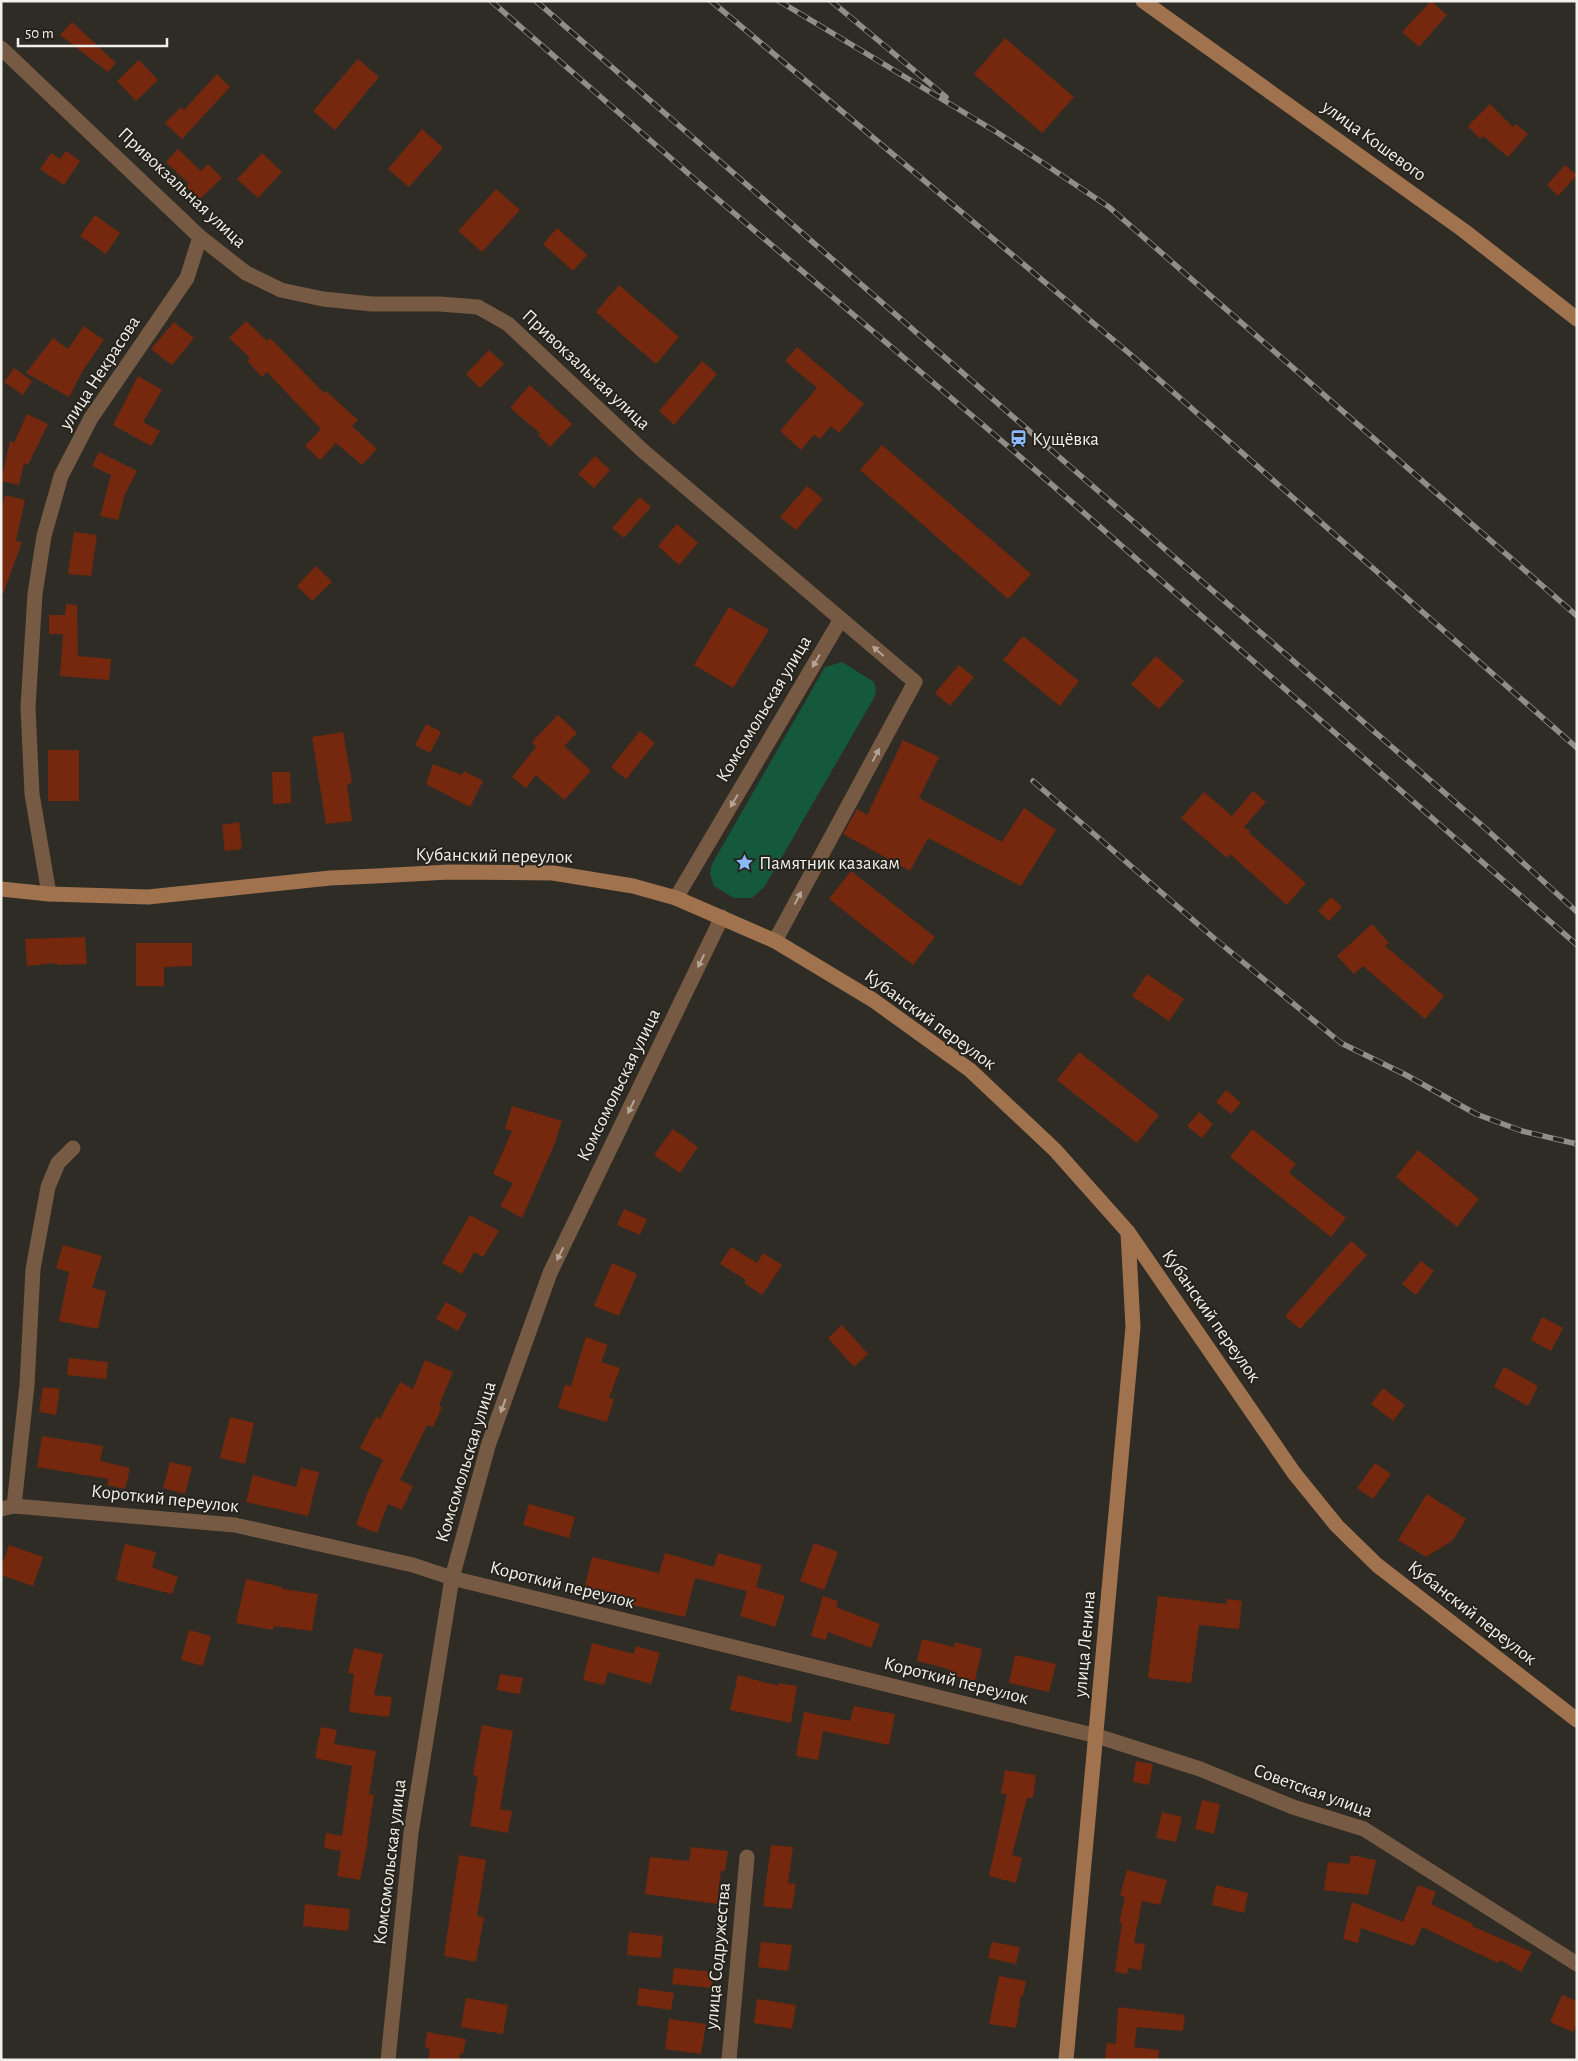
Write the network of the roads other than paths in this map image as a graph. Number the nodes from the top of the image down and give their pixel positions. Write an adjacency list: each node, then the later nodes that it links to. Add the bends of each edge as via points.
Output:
1 (1143, 1): 4 (street, улица Кошевого, via 1462,230)
2 (1, 48): 3 (street, Привокзальная улица)
3 (200, 237): 5 (street, Привокзальная улица, via 246,273 281,290 372,304 478,306 508,324 642,450); 7 (street, улица Некрасова, via 187,278 91,418 61,476 44,536 35,594 28,707 32,794)
4 (1577, 319)
5 (841, 619): 8 (street, Комсомольская улица, one-way to 8); 10 (street, Привокзальная улица, one-way to 5, via 915,682)
6 (1, 889): 7 (street, Кубанский переулок)
7 (49, 894): 8 (street, Кубанский переулок, via 148,897 330,878 449,872 553,873 633,886)
8 (676, 898): 9 (street, Кубанский переулок)
9 (722, 917): 10 (street, Кубанский переулок); 14 (street, Комсомольская улица, one-way to 14, via 550,1273 488,1446)
10 (775, 941): 12 (street, Кубанский переулок, via 873,1000 970,1070 1055,1150)
11 (73, 1148): 13 (street, Короткий переулок, via 58,1163 48,1187 33,1269 27,1385)
12 (1128, 1232): 15 (street, Кубанский переулок, via 1294,1473 1337,1526 1377,1565); 16 (street, улица Ленина, via 1133,1328)
13 (7, 1508): 14 (street, Короткий переулок, via 235,1525 413,1565)
14 (452, 1578): 16 (street, Короткий переулок); 19 (street, Комсомольская улица, via 411,1833)
15 (1577, 1720)
16 (1097, 1736): 18 (street, Советская улица, via 1200,1769 1292,1807 1364,1828); 21 (street, улица Ленина)
17 (747, 1857): 20 (street, улица Содружества)
18 (1577, 1964)
19 (388, 2060)
20 (728, 2060)
21 (1066, 2060)

